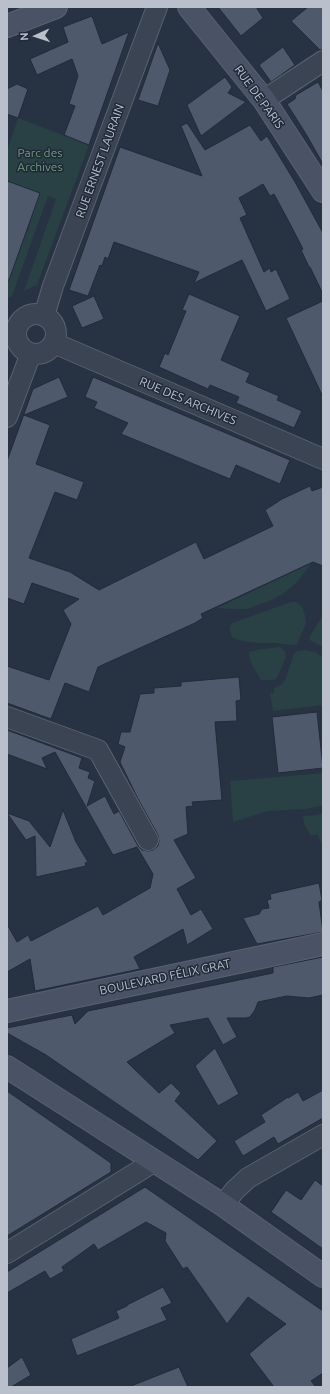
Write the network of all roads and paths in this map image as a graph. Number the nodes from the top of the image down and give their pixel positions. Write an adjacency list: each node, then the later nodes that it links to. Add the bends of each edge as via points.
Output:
1 (56, 7): 4 (main road)
2 (157, 7): 8 (street, RUE ERNEST LAURAIN)
3 (190, 7): 6 (main road, RUE DE PARIS)
4 (7, 26)
5 (323, 61): 6 (street)
6 (264, 100): 7 (main road, RUE DE PARIS)
7 (323, 191)
8 (44, 316): 9 (street, via 32,314); 10 (street, via 54,324)
9 (12, 323): 11 (street, via 18,342)
10 (54, 343): 11 (street, via 44,352); 13 (street, RUE DES ARCHIVES)
11 (31, 353): 12 (street)
12 (7, 417)
13 (323, 459)
14 (7, 717): 15 (street, via 98,750)
15 (148, 840)
16 (323, 944): 17 (main road, BOULEVARD FÉLIX GRAT)
17 (59, 1000): 18 (main road, BOULEVARD FÉLIX GRAT); 19 (main road, via 51,1010)
18 (7, 1011)
19 (7, 1019)
20 (7, 1066): 22 (main road)
21 (323, 1135): 23 (street, via 248,1178)
22 (156, 1161): 23 (main road); 24 (street)
23 (223, 1205): 25 (main road)
24 (7, 1253)
25 (323, 1276)

